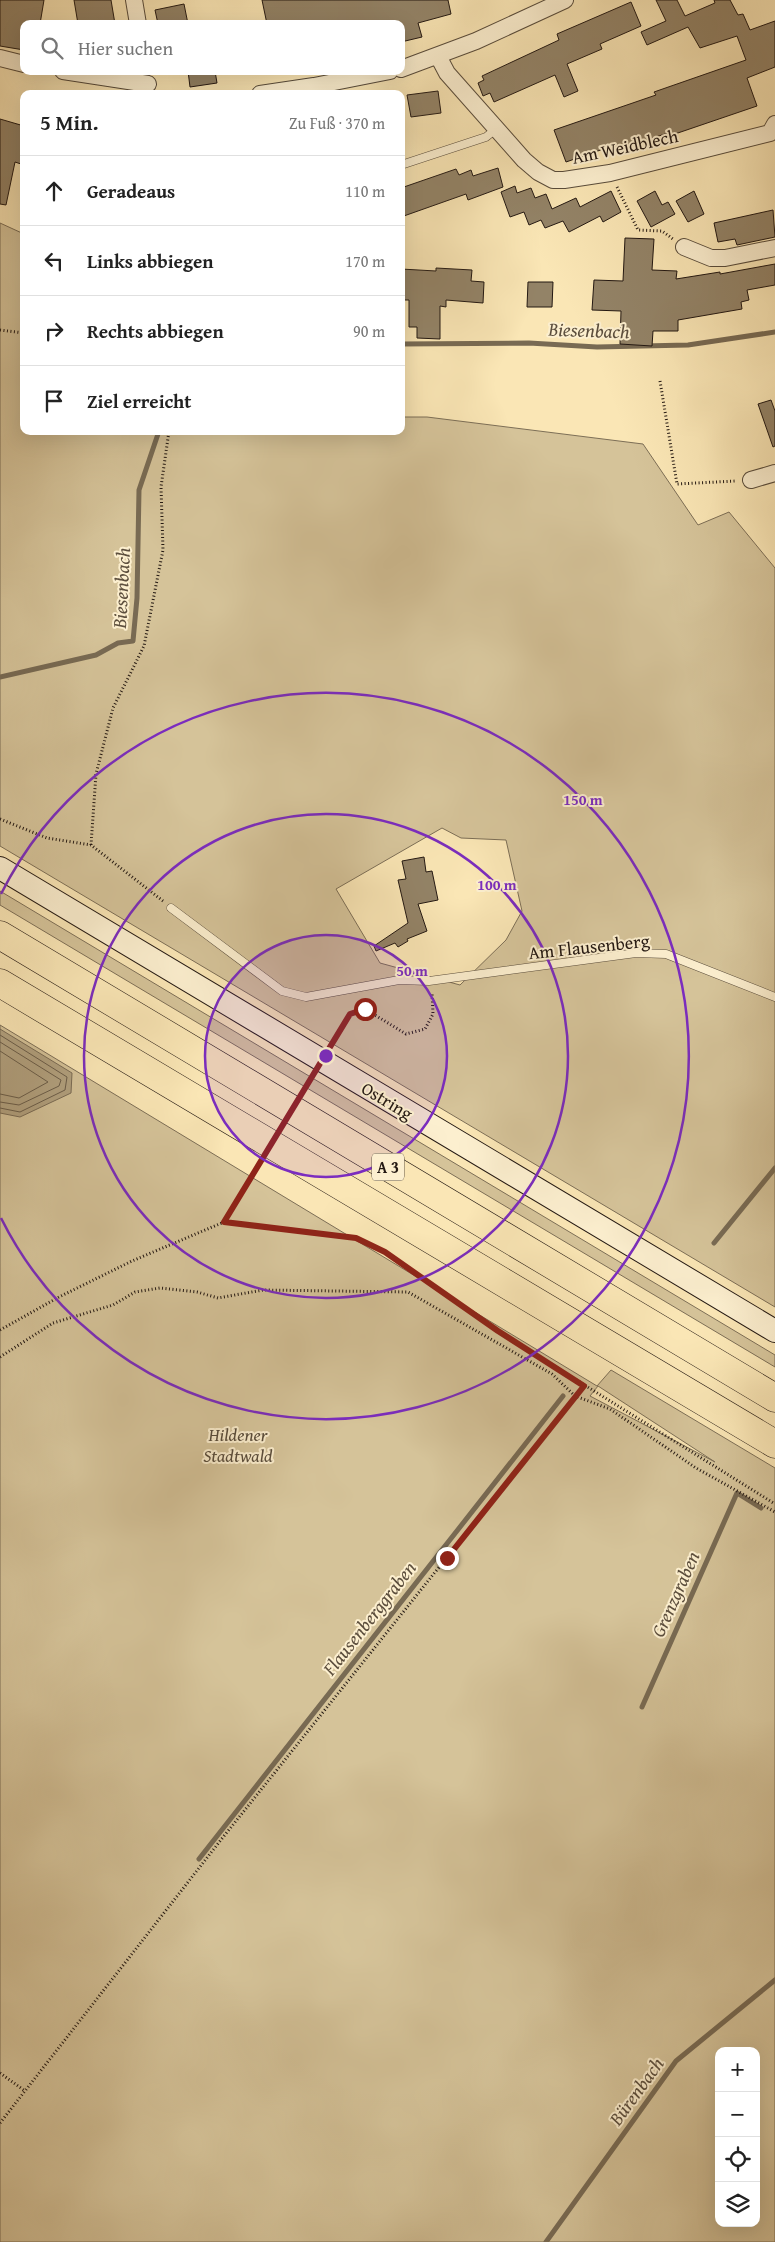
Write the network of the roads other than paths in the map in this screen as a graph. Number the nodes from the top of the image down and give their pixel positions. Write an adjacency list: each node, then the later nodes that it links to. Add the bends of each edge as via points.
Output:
1 (134, 0): 3 (street)
2 (565, 0): 4 (street)
3 (137, 20)
4 (438, 56): 7 (street); 13 (street, Am Weidblech, via 447,73)
5 (0, 58): 6 (street)
6 (20, 63)
7 (405, 68)
8 (91, 75): 10 (street)
9 (370, 75): 11 (street)
10 (148, 83)
11 (287, 90)
12 (775, 124): 13 (street, Am Weidblech, via 770,133 610,173 564,180 553,180 538,172)
13 (496, 129): 14 (lane, via 486,137)
14 (405, 164)
15 (684, 246): 16 (street, via 711,258)
16 (775, 248)
17 (775, 473): 18 (street)
18 (751, 480)
19 (0, 868): 24 (main road, Ostring)
20 (171, 908): 23 (lane, Am Flausenberg, via 282,991 306,997 399,980 429,981 636,953 666,954)
21 (0, 936): 25 (highway, A 3)
22 (0, 982): 26 (highway, A 3)
23 (775, 997)
24 (775, 1331)
25 (775, 1398)
26 (775, 1444)

